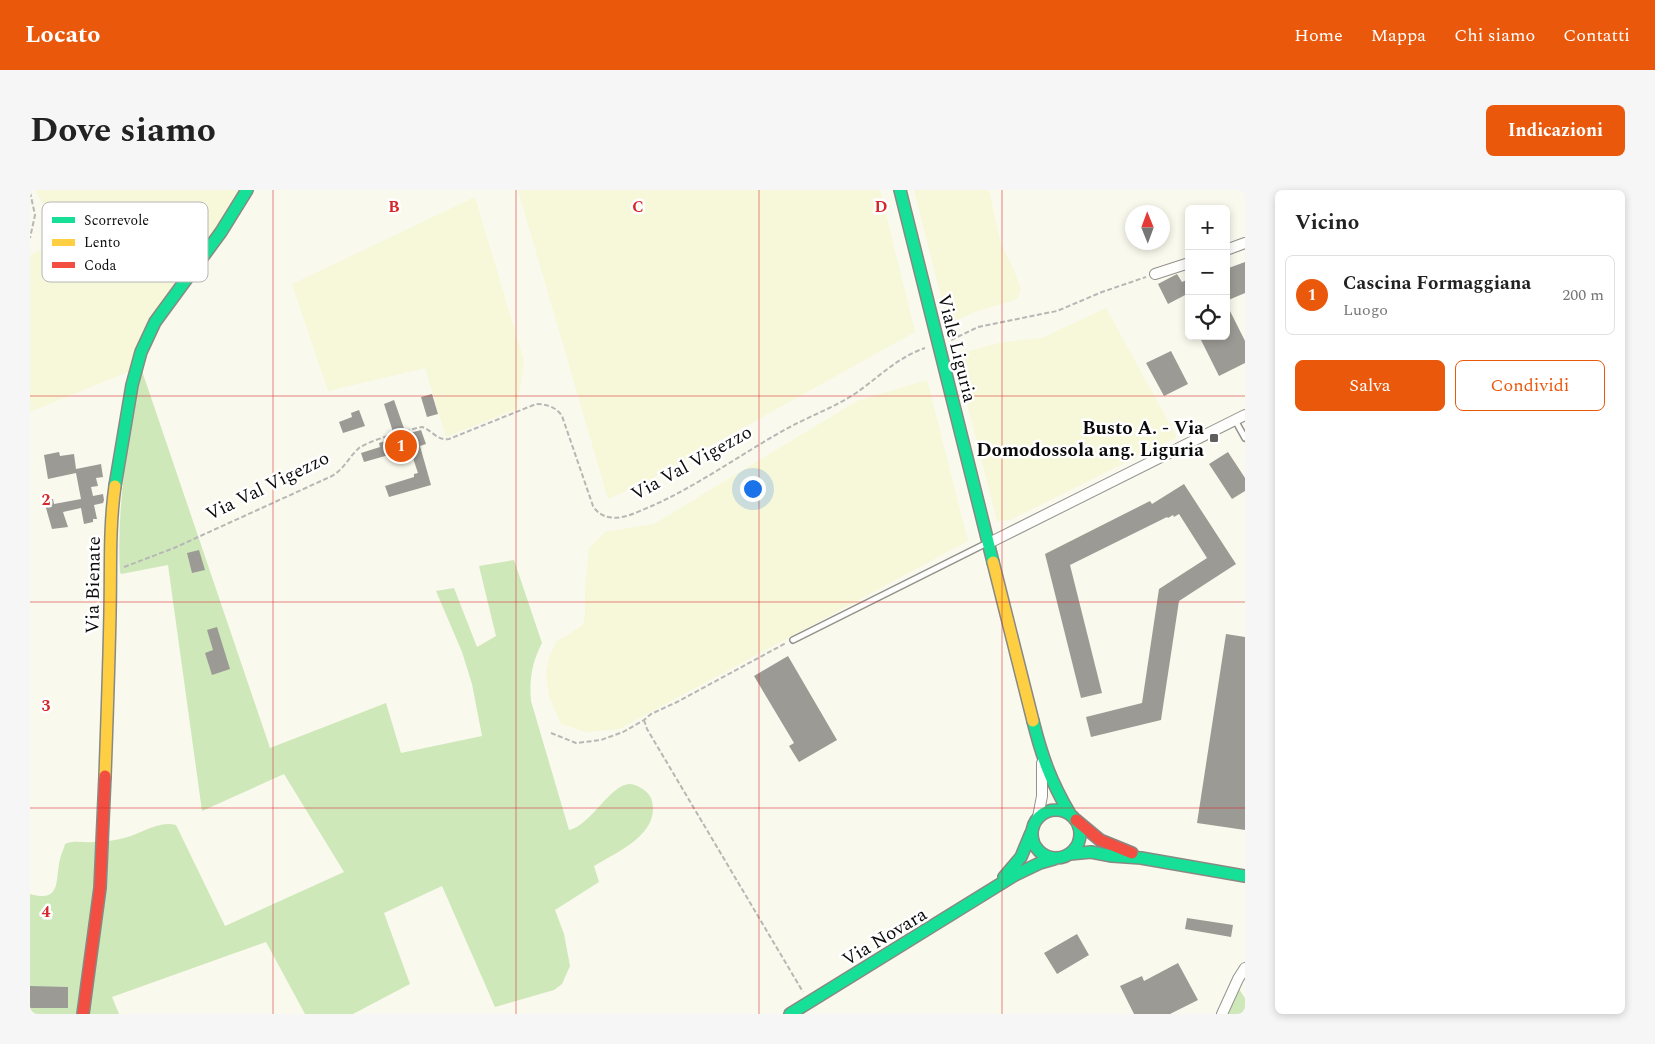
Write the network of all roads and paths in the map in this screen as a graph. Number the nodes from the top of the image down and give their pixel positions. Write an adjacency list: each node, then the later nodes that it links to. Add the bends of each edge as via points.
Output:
1 (247, 190): 7 (street, Via Bienate)
2 (900, 190): 11 (street, Viale Liguria)
3 (30, 192): 4 (path, via 34,211)
4 (30, 238)
5 (1245, 243): 6 (street)
6 (1230, 249)
7 (208, 251)
8 (1185, 264): 9 (street)
9 (1155, 274): 11 (path, Via Val Vigezzo, via 1056,311 978,327)
10 (185, 282): 16 (street, Via Bienate, via 155,322 141,352 132,386 115,481)
11 (939, 344): 15 (street, Viale Liguria); 16 (path, Via Val Vigezzo, via 911,353 833,406 780,432 701,481 633,514 612,518 597,512 562,416 551,406 536,404 448,440 438,438 422,427 372,442 358,450 332,476 174,548)
12 (1245, 415): 13 (street)
13 (1234, 420): 14 (lane); 15 (street)
14 (1245, 438)
15 (989, 543): 17 (lane); 20 (street, Viale Liguria)
16 (110, 570): 31 (street, Via Bienate, via 104,837)
17 (793, 640): 18 (path)
18 (644, 720): 19 (path, via 601,740 576,742); 30 (path)
19 (551, 733)
20 (1042, 757): 21 (street, Viale Liguria, via 1042,796); 22 (street, Viale Liguria, via 1057,792)
21 (1038, 817): 22 (street, via 1054,810); 23 (street)
22 (1073, 817): 24 (street, via 1079,827 1080,840); 25 (street, via 1100,840)
23 (1031, 833): 26 (street, via 1035,848); 28 (street, Via Novara, via 1021,857)
24 (1070, 854): 25 (street, via 1091,852); 26 (street)
25 (1141, 858): 27 (street)
26 (1054, 859): 28 (street, Via Novara)
27 (1245, 876)
28 (996, 886): 30 (street, Via Novara)
29 (1245, 968): 33 (street)
30 (809, 1002): 32 (street, Via Novara)
31 (83, 1014)
32 (790, 1014)
33 (1222, 1014)

